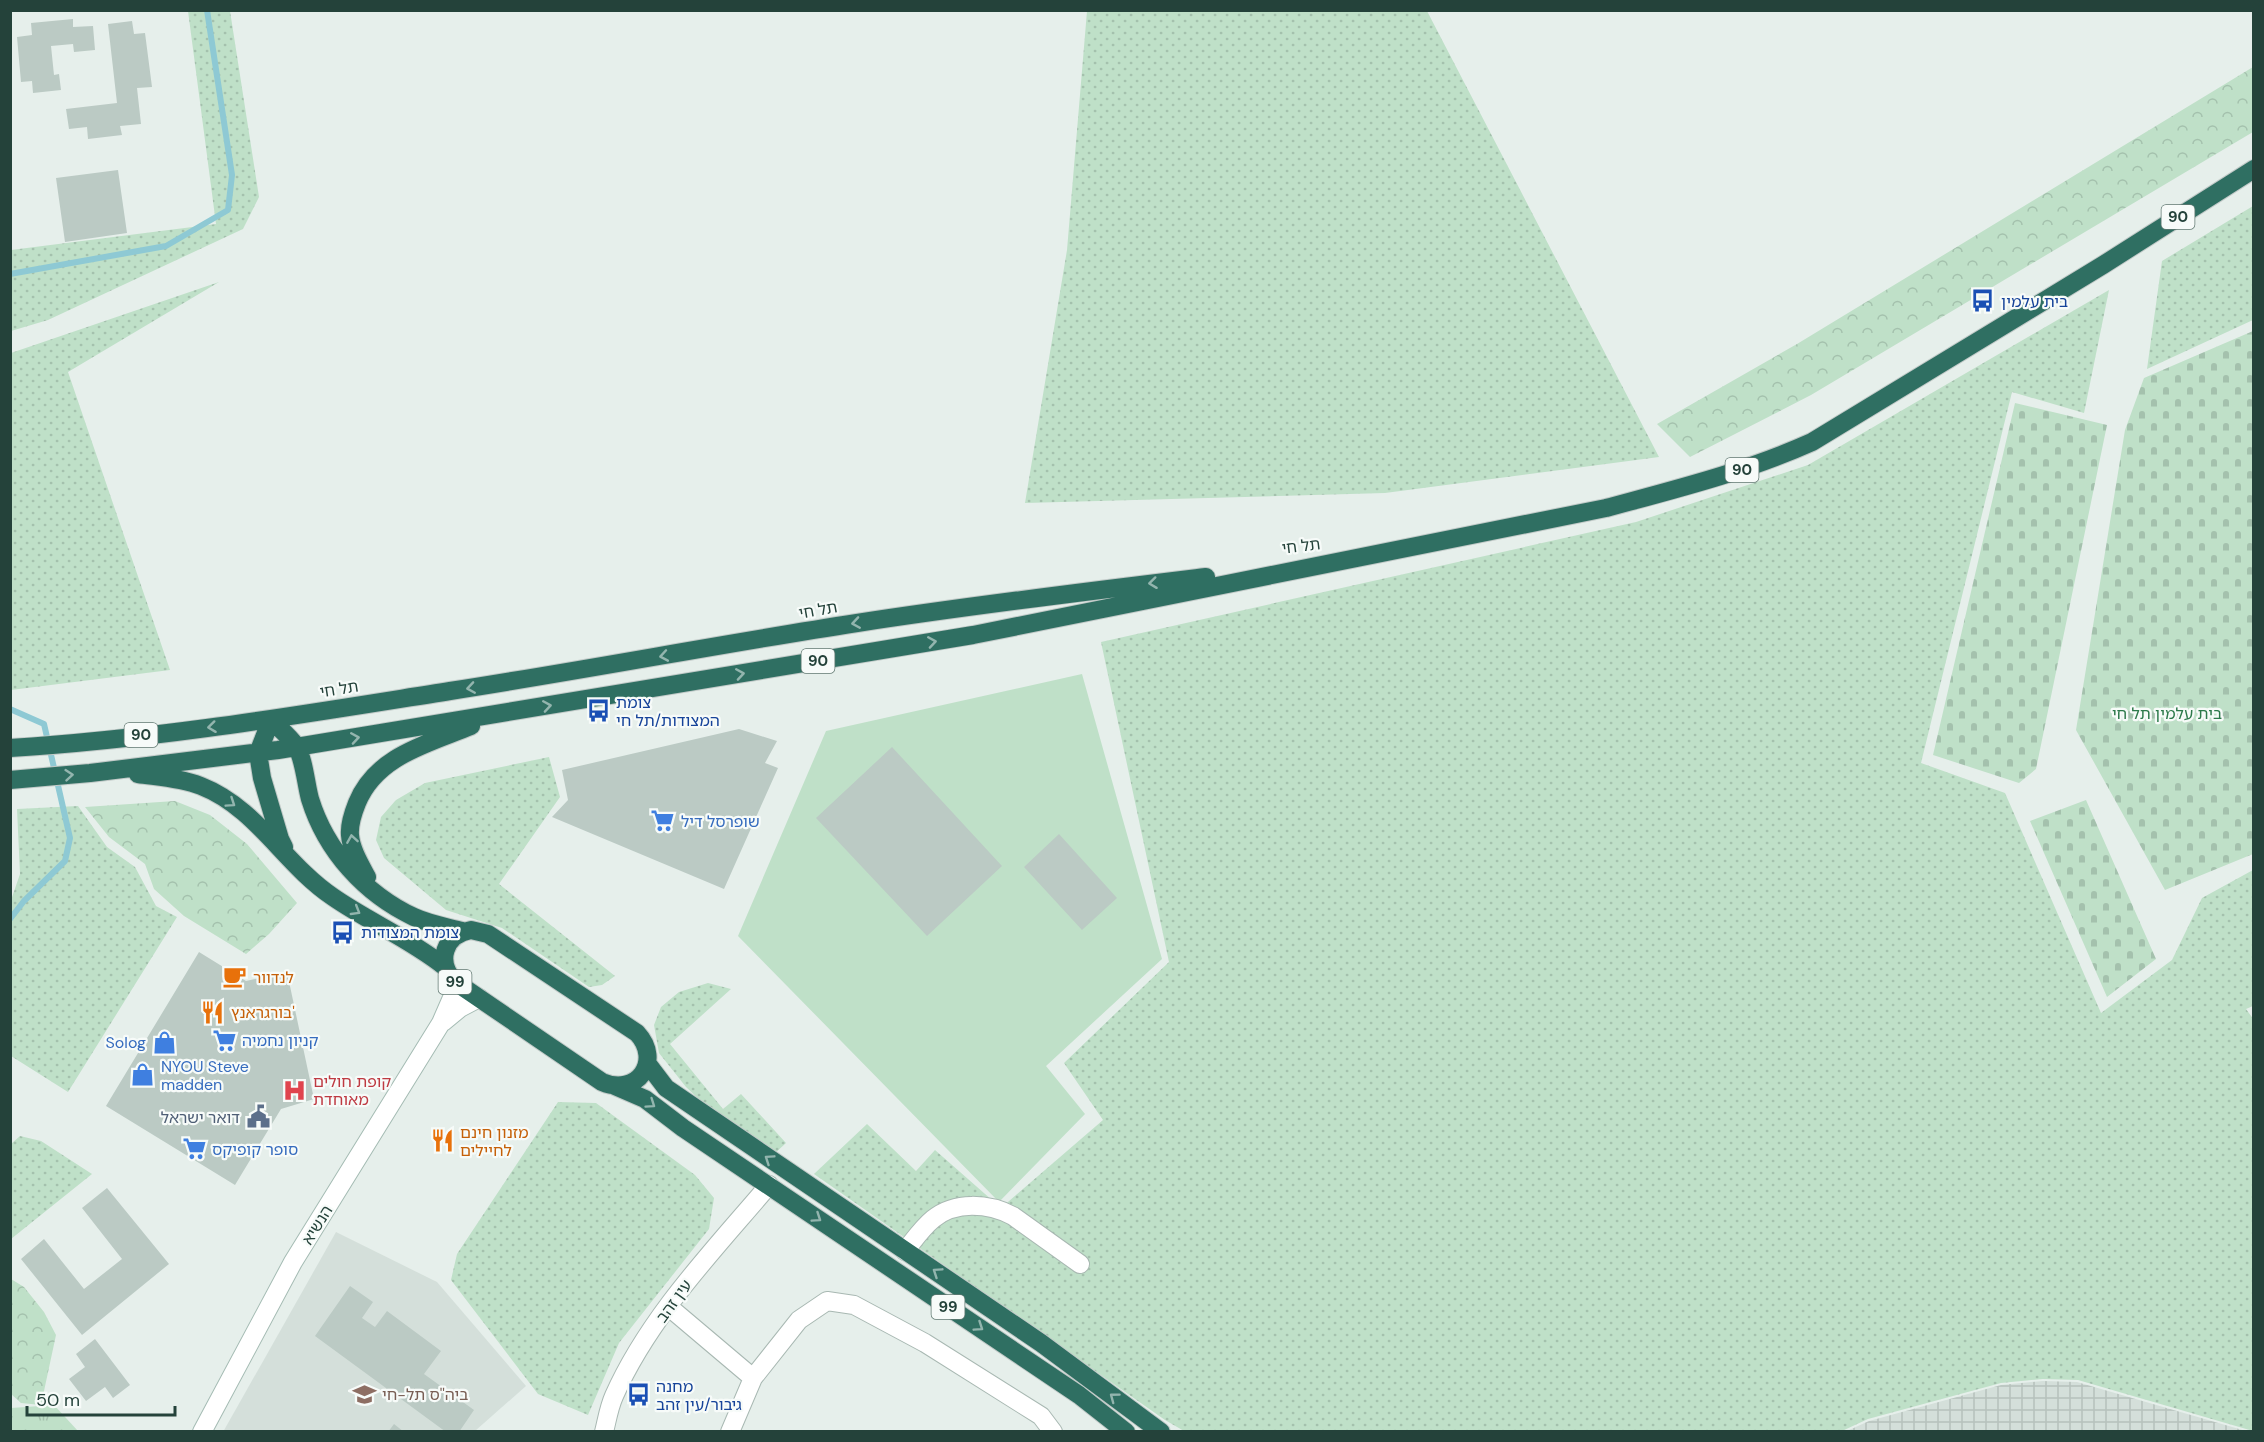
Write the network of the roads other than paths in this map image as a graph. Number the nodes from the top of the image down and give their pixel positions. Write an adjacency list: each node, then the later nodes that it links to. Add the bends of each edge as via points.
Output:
1 (2253, 169): 2 (highway, 90, via 1887,398 1812,442 1771,460 1606,508)
2 (1336, 561): 3 (highway, תל חי / 90, one-way to 2, via 973,635); 4 (highway, תל חי / 90, one-way to 4, via 977,605)
3 (501, 714): 5 (highway, תל חי / 90, one-way to 3); 11 (highway, one-way to 3, via 350,835 360,795 377,771 400,755)
4 (271, 720): 5 (highway); 6 (highway, תל חי / 90, one-way to 6); 7 (highway)
5 (297, 747): 7 (highway, תל חי / 90); 11 (highway, 99, via 320,825 335,851)
6 (10, 748)
7 (258, 753): 8 (highway, תל חי / 90); 10 (highway, 99, via 280,839)
8 (116, 770): 9 (highway, תל חי / 90, one-way to 8); 10 (highway, one-way to 10, via 176,779 223,797 246,813)
9 (10, 780)
10 (294, 862): 13 (highway, 99, one-way to 13, via 332,896 422,949)
11 (375, 892): 12 (highway, 99, via 416,918)
12 (462, 931): 13 (highway, 99, via 449,942 443,958); 17 (highway, 99, via 488,934 636,1034 647,1050)
13 (445, 967): 14 (highway, 99)
14 (458, 984): 15 (highway, 99); 16 (street, הנשיא)
15 (479, 998): 16 (street, הנשיא); 18 (highway, 99, via 602,1082)
16 (441, 1023): 24 (street, הנשיא, via 293,1262)
17 (647, 1062): 18 (highway, via 640,1077 632,1083); 20 (highway, 99, one-way to 17, via 666,1088)
18 (615, 1086): 19 (highway, 99, one-way to 19, via 645,1099)
19 (769, 1185): 22 (street, עין זהב); 28 (highway, 99, one-way to 28)
20 (905, 1251): 21 (street, via 934,1218 949,1210 978,1206 1013,1216); 29 (highway, 99, one-way to 20)
21 (1080, 1263)
22 (669, 1307): 23 (street); 25 (street, עין זהב, via 644,1341 613,1397)
23 (753, 1378): 26 (street); 27 (street, via 799,1320 827,1301 854,1305 1041,1416)
24 (202, 1431)
25 (604, 1431)
26 (730, 1431)
27 (1053, 1431)
28 (1126, 1431)
29 (1161, 1431)

